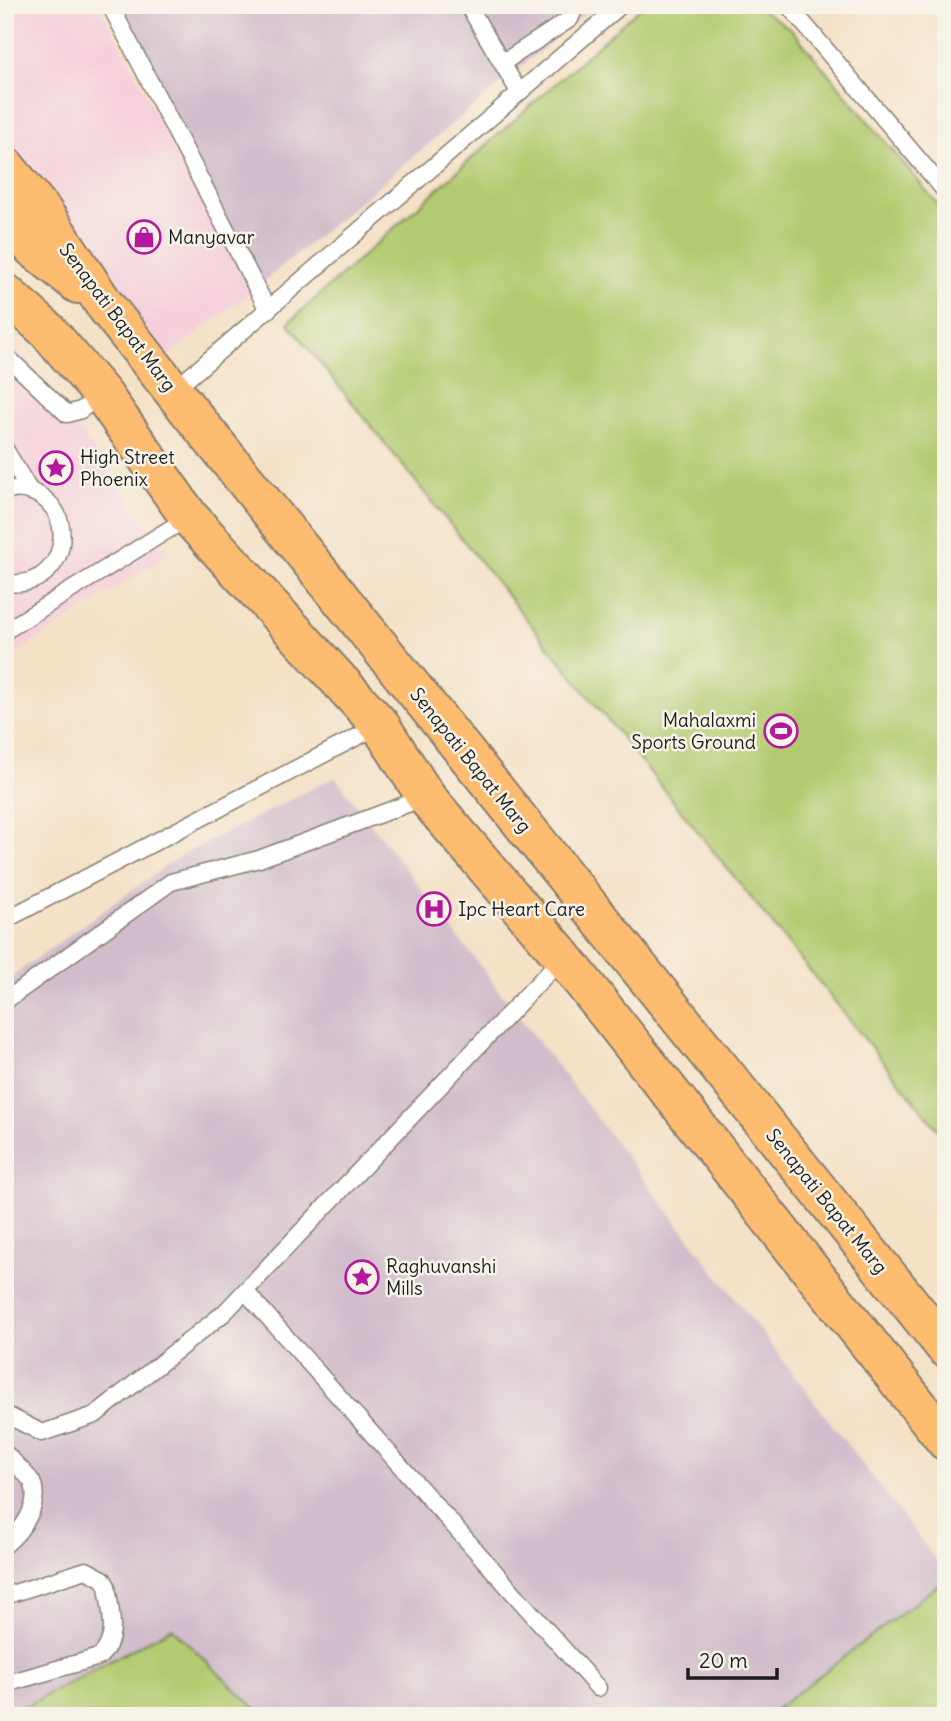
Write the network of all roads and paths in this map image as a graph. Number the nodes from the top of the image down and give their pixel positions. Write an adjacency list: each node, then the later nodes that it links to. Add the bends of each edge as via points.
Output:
1 (110, 5): 14 (lane)
2 (468, 5): 6 (lane)
3 (570, 5): 6 (lane, via 570,19)
4 (621, 5): 7 (lane)
5 (788, 5): 9 (lane)
6 (502, 63): 7 (lane)
7 (519, 92): 14 (lane)
8 (5, 166): 13 (main road, Senapati Bapat Marg, via 43,212)
9 (946, 192)
10 (5, 215): 13 (main road, via 33,248)
11 (5, 265): 15 (main road)
12 (5, 293): 15 (main road)
13 (104, 304): 17 (main road, Senapati Bapat Marg)
14 (268, 310): 17 (lane)
15 (47, 330): 18 (main road)
16 (5, 355): 18 (lane, via 67,414)
17 (173, 391): 31 (main road, Senapati Bapat Marg)
18 (102, 394): 22 (main road)
19 (5, 449): 21 (lane)
20 (5, 490): 21 (lane)
21 (30, 491): 23 (lane, via 45,498 56,511 62,543 47,572 33,581)
22 (189, 517): 24 (lane); 25 (main road)
23 (9, 586)
24 (5, 631)
25 (380, 725): 26 (main road); 27 (lane)
26 (426, 797): 28 (main road); 29 (lane, via 260,859 171,882)
27 (5, 920)
28 (563, 957): 30 (lane); 33 (main road)
29 (5, 1001)
30 (245, 1291): 32 (lane, via 95,1415 42,1433); 38 (lane)
31 (946, 1348)
32 (5, 1414)
33 (946, 1441)
34 (5, 1453): 35 (lane, via 32,1482 35,1501 27,1520)
35 (5, 1545)
36 (5, 1595): 37 (lane, via 86,1570 107,1586 113,1634 99,1657)
37 (5, 1684)
38 (598, 1688)

